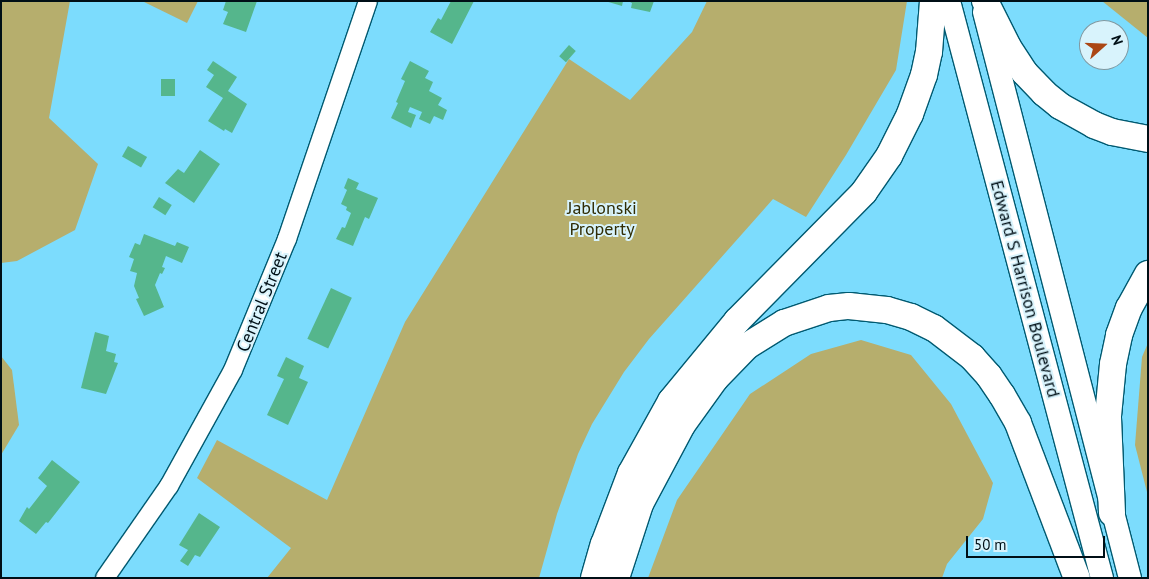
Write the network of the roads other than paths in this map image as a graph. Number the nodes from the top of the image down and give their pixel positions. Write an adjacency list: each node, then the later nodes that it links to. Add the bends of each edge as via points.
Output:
1 (368, 1): 8 (street, Central Street, via 287,239 233,370 169,486)
2 (934, 1): 9 (highway, via 930,52 924,75 910,114 889,156 864,192 737,321 671,401 631,472)
3 (949, 1): 12 (main road, Edward S Harrison Boulevard)
4 (983, 1): 5 (highway, via 1024,72 1044,93 1094,126); 7 (main road, Edward S Harrison Boulevard)
5 (1148, 139)
6 (1148, 274): 7 (highway, via 1119,335 1113,364 1108,416)
7 (1112, 513): 13 (main road, Edward S Harrison Boulevard)
8 (105, 578)
9 (594, 578)
10 (616, 578): 11 (highway, via 644,496 682,424 715,379 747,346 784,323 828,308 849,306 887,310 934,328 966,352 989,376 1018,423)
11 (1077, 578)
12 (1102, 578)
13 (1130, 578)

